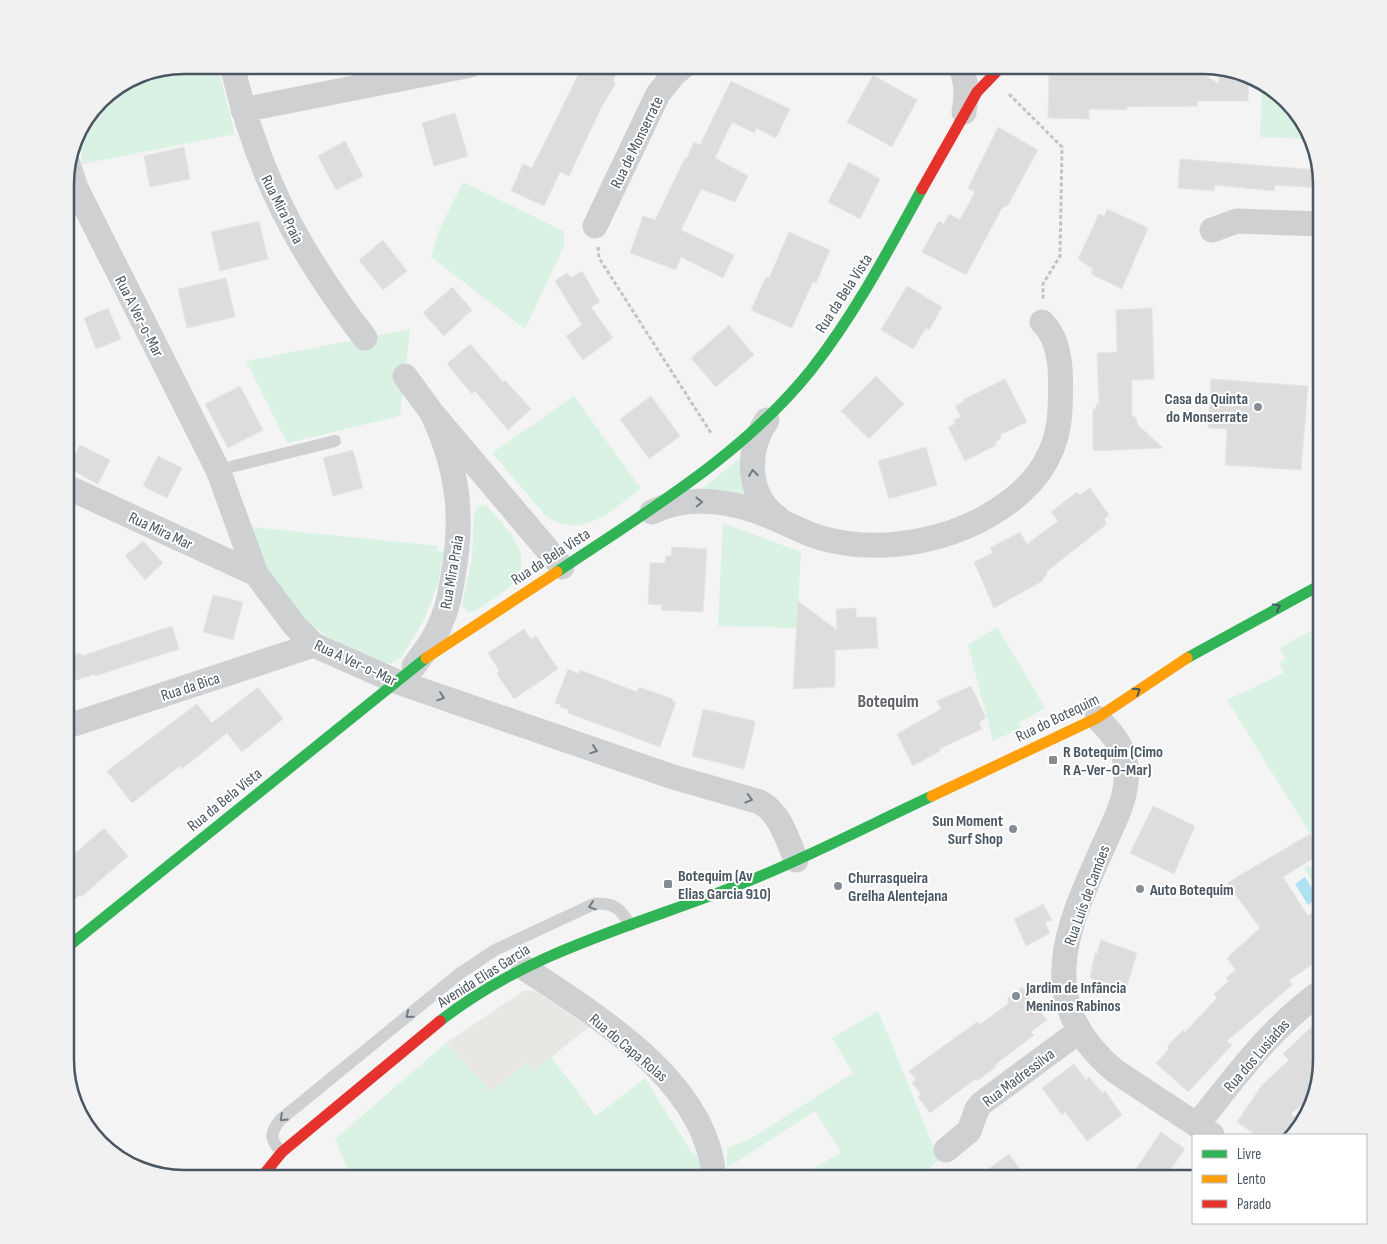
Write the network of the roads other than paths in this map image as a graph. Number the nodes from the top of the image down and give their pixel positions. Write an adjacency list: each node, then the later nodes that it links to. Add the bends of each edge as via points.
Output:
1 (234, 74): 6 (street, Rua Mira Praia)
2 (425, 74): 6 (street)
3 (674, 74): 10 (street, Rua de Monserrate, via 658,94)
4 (964, 74): 7 (street, via 967,94)
5 (993, 74): 7 (street, Rua da Bela Vista)
6 (243, 110): 13 (street, Rua Mira Praia, via 259,160 282,213)
7 (964, 112): 15 (street, Rua da Bela Vista, via 881,265 843,326 810,371)
8 (74, 182): 18 (street, Rua A Ver-o-Mar)
9 (1313, 224): 11 (street, via 1237,222)
10 (595, 226)
11 (1212, 230)
12 (1042, 322): 21 (street, via 1050,330 1058,356 1059,425 1045,465 1017,497 970,525 914,541 850,544 821,538)
13 (364, 338)
14 (405, 376): 16 (street, Rua Mira Praia)
15 (773, 411): 20 (street, Rua da Bela Vista, via 725,455); 21 (street, one-way to 15, via 763,503 754,478 754,447 759,431)
16 (432, 413): 22 (street, Rua Mira Praia); 26 (street, Rua Mira Praia, via 454,472 459,512 458,548 443,620 429,645)
17 (335, 441): 18 (lane)
18 (218, 470): 23 (street, Rua A Ver-o-Mar)
19 (74, 490): 23 (street, Rua Mira Mar)
20 (636, 520): 21 (street, one-way to 21, via 671,505 723,502 759,512); 22 (street, Rua da Bela Vista)
21 (788, 525)
22 (562, 567): 26 (street, Rua da Bela Vista)
23 (256, 574): 25 (street, Rua A Ver-o-Mar, via 295,626)
24 (1313, 589): 27 (street, Rua do Botequim, one-way to 24, via 1191,656)
25 (314, 645): 26 (street, Rua A Ver-o-Mar); 28 (street, Rua da Bica)
26 (404, 674): 29 (street, Rua A Ver-o-Mar, one-way to 29, via 670,776 760,802 770,808 778,819); 31 (street, Rua da Bela Vista)
27 (1097, 718): 29 (street, Rua do Botequim); 34 (street, Rua Luís de Camões, via 1114,736 1123,754 1127,775 1120,810 1085,889 1067,945 1064,991)
28 (74, 724)
29 (796, 860): 30 (street, Avenida Elias Garcia, via 730,889)
30 (630, 925): 32 (street, Avenida Elias Garcia); 37 (lane, one-way to 37, via 621,910 612,904 594,904 495,950 459,974 280,1120 271,1138)
31 (74, 942)
32 (523, 966): 37 (street, Avenida Elias Garcia, via 453,1011); 39 (street, Rua do Capa Rolas, via 626,1040 676,1086 694,1111 707,1139)
33 (1313, 998): 35 (street, Rua dos Lusíadas, via 1281,1024 1253,1054)
34 (1078, 1032): 35 (street, Rua Luís de Camões, via 1115,1071); 36 (street, Rua Madressilva, via 982,1103 969,1131)
35 (1205, 1130)
36 (946, 1150)
37 (282, 1152): 38 (street, Avenida Elias Garcia)
38 (267, 1170)
39 (712, 1170)

